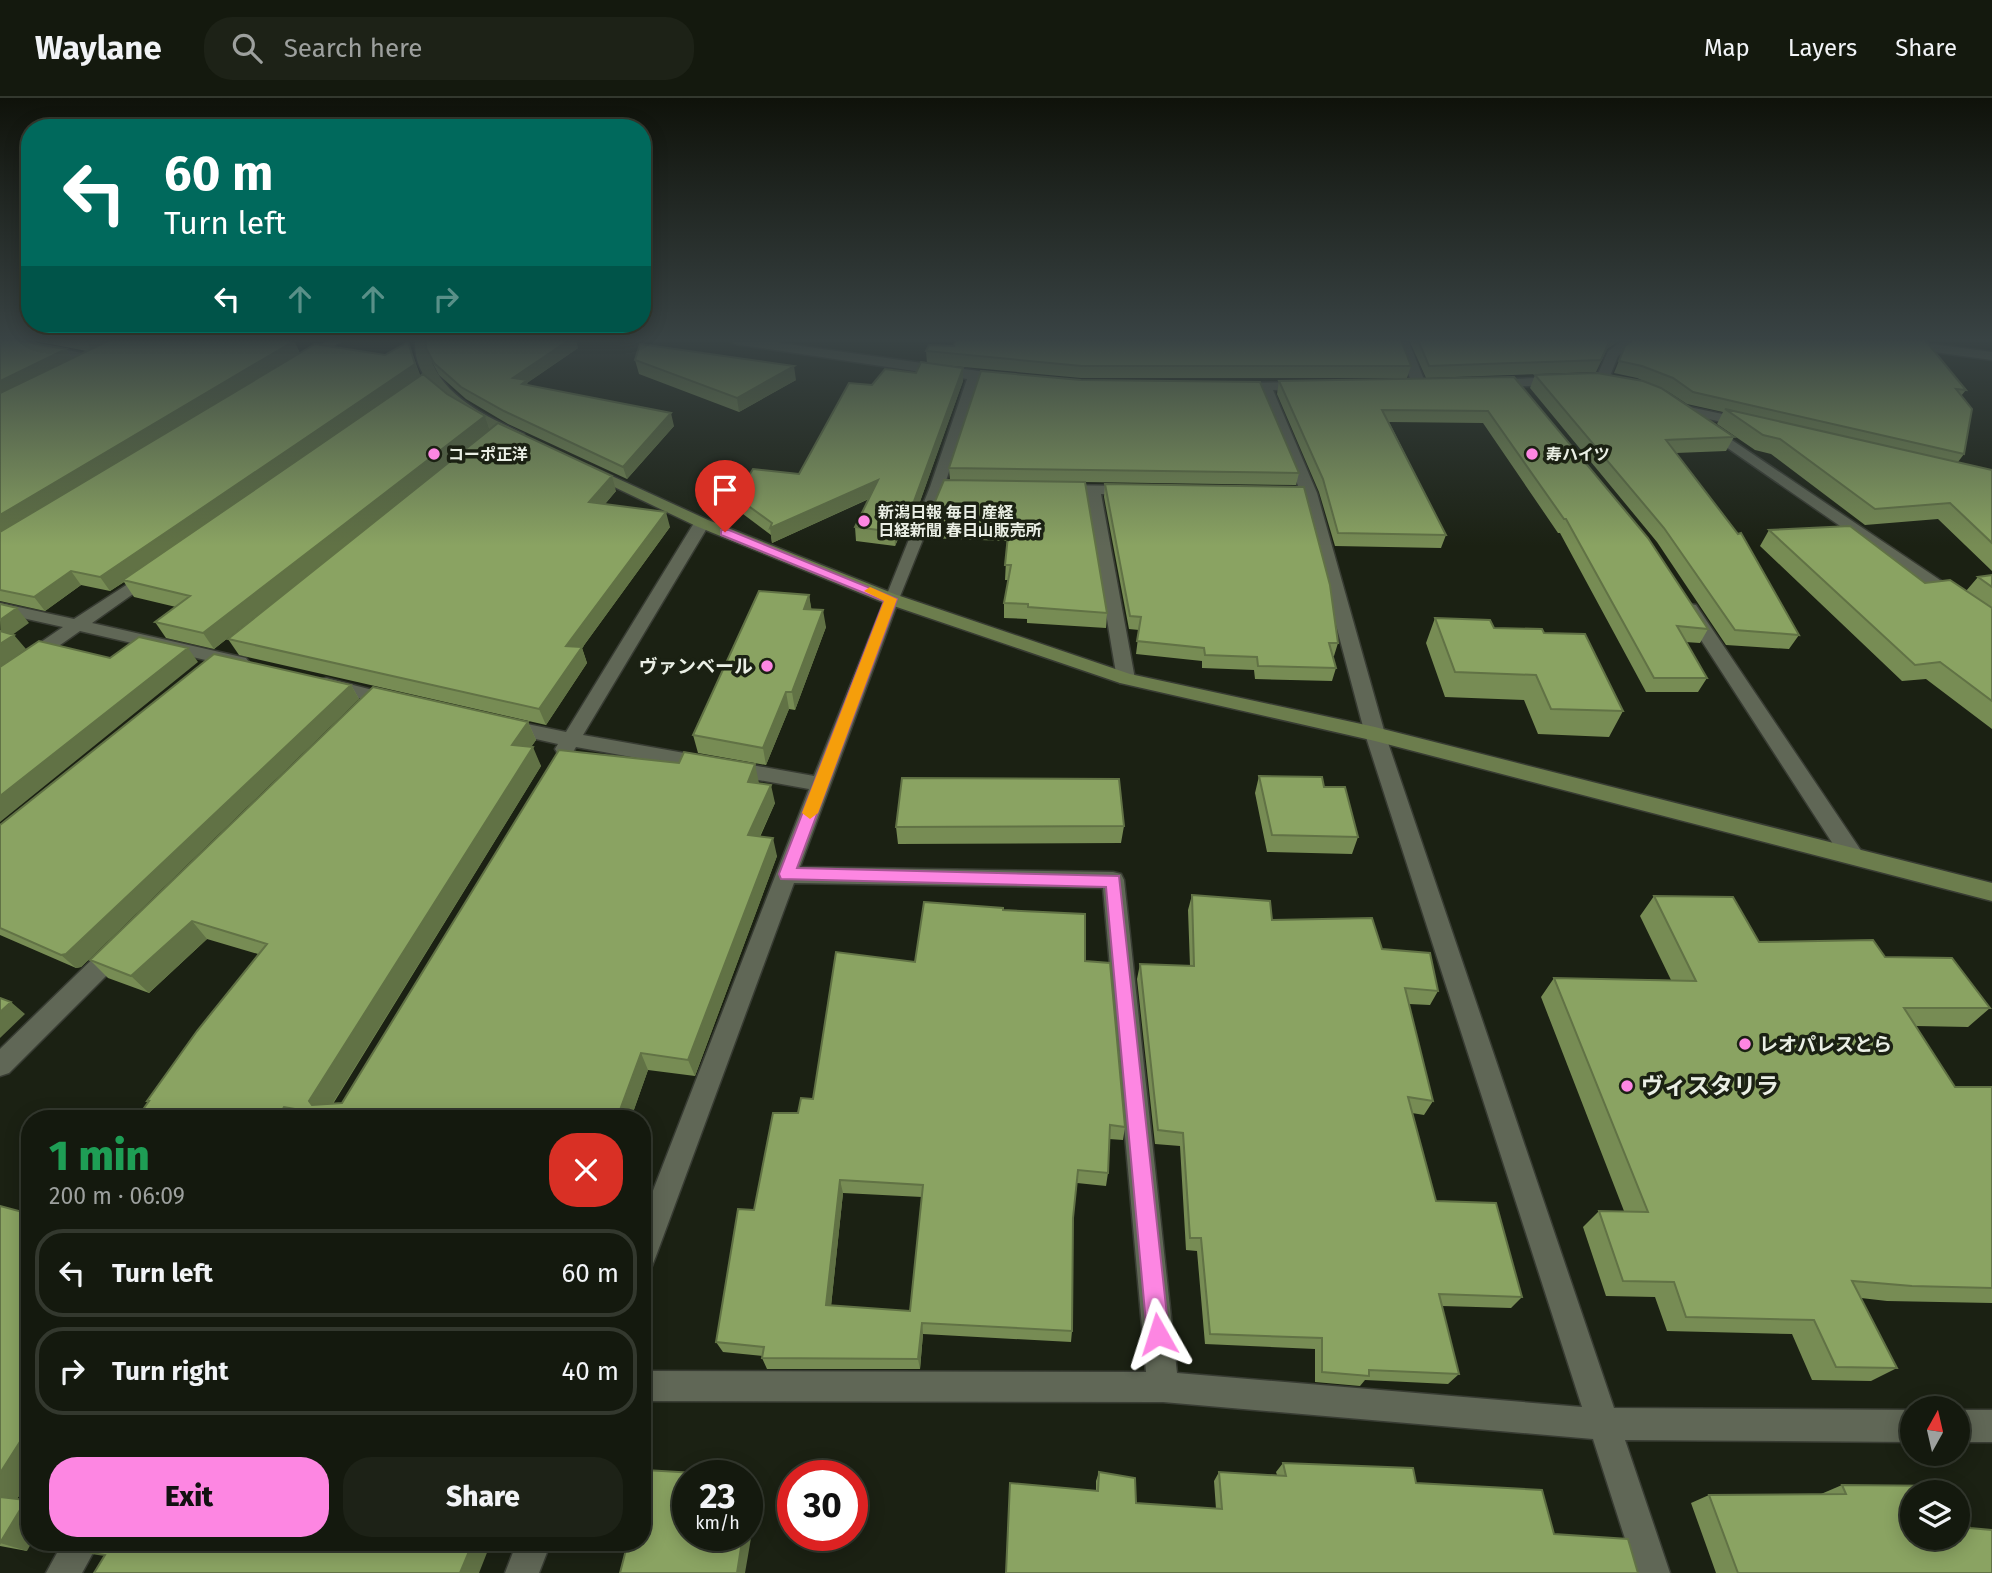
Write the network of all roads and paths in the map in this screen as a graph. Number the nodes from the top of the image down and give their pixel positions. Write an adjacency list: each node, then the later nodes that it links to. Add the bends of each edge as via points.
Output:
1 (465, 409): 7 (street, via 496,433)
2 (965, 409): 15 (street, via 943,487)
3 (1273, 409): 29 (street, via 1303,493)
4 (1681, 409): 17 (street)
5 (1690, 409): 6 (street)
6 (1766, 428)
7 (538, 446)
8 (575, 463): 12 (street)
9 (1041, 489): 10 (street)
10 (1093, 490): 11 (street); 23 (street)
11 (1147, 491)
12 (702, 523): 15 (street); 30 (street)
13 (167, 562): 18 (street)
14 (1679, 593): 33 (street)
15 (891, 599): 23 (street); 32 (street)
16 (0, 608): 18 (street)
17 (1992, 622)
18 (76, 626): 19 (street); 22 (street)
19 (228, 653): 20 (street); 21 (street)
20 (261, 667)
21 (202, 675)
22 (0, 679)
23 (1126, 679): 29 (street)
24 (312, 681): 25 (street)
25 (376, 697): 26 (street); 27 (street)
26 (415, 705)
27 (356, 716)
28 (480, 720): 30 (street)
29 (1375, 734): 33 (street); 41 (street)
30 (570, 740): 31 (street); 32 (street)
31 (556, 763)
32 (821, 784): 34 (street)
33 (1852, 855): 35 (street)
34 (787, 874): 38 (street); 40 (street, via 1113,880)
35 (1992, 892)
36 (138, 929): 37 (street)
37 (0, 1065)
38 (651, 1232)
39 (651, 1386): 40 (street)
40 (1163, 1387): 41 (street)
41 (1603, 1424): 42 (street); 49 (street)
42 (1900, 1426)
43 (1970, 1426): 44 (street)
44 (1992, 1426)
45 (76, 1551): 47 (street)
46 (531, 1551): 48 (street)
47 (63, 1573)
48 (522, 1573)
49 (1653, 1573)

